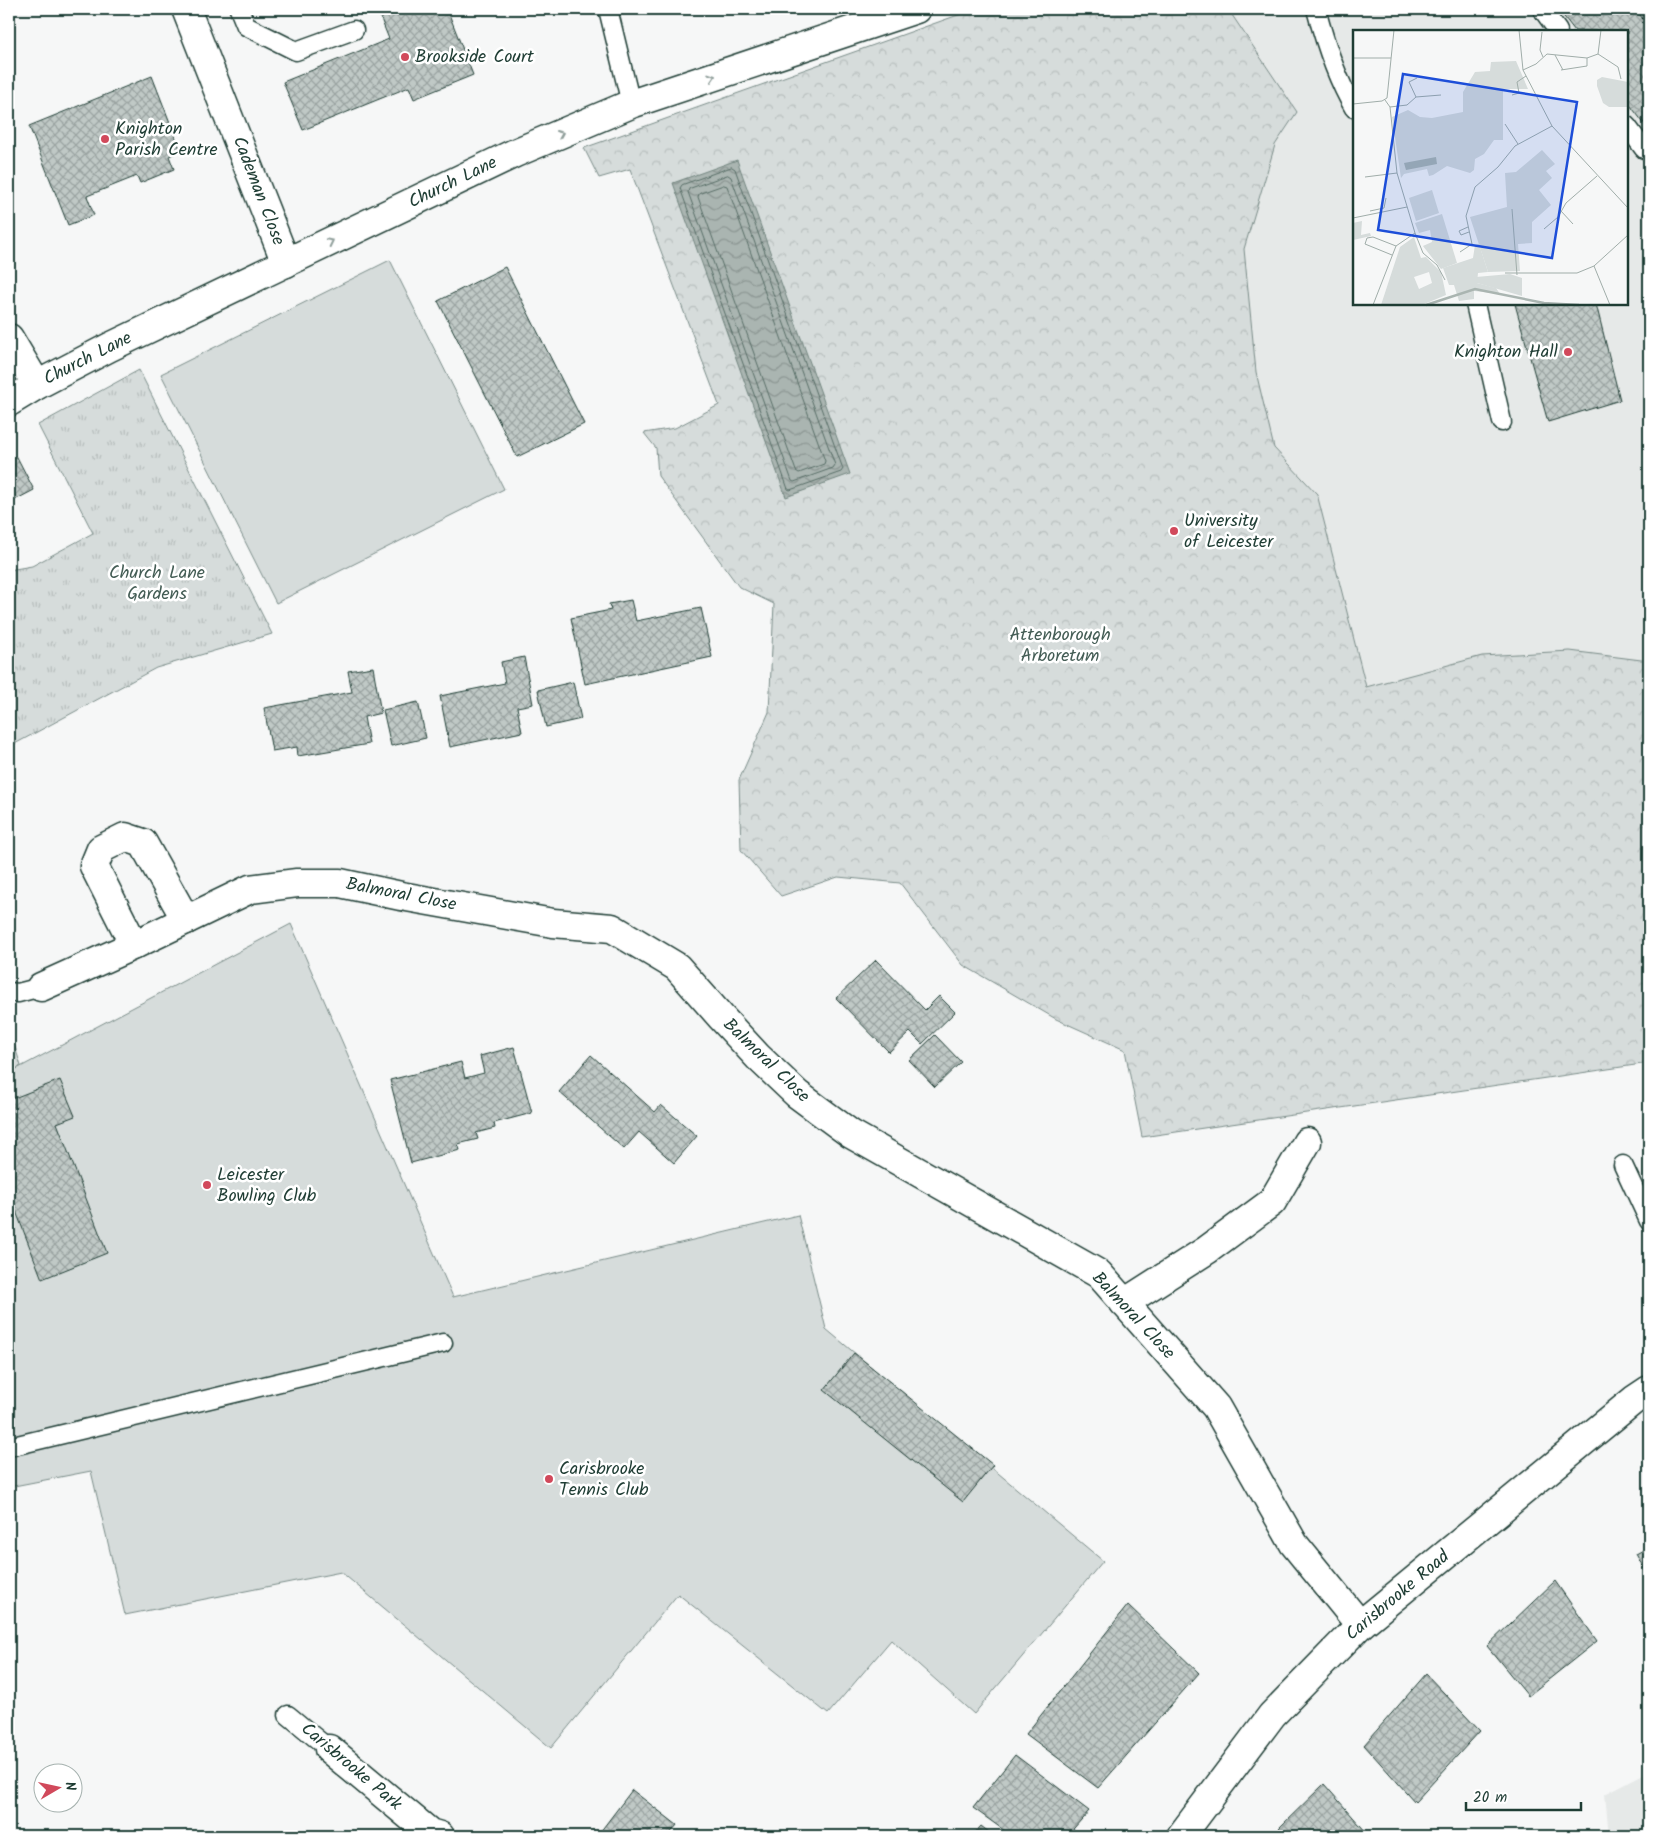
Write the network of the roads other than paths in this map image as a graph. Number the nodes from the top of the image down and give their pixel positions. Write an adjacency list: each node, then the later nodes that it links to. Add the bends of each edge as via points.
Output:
1 (186, 9): 13 (street, Cademan Close)
2 (239, 9): 7 (lane, via 246,26 296,51)
3 (608, 9): 9 (lane)
4 (916, 9): 9 (street, Church Lane, one-way to 4)
5 (1316, 9): 10 (lane, via 1323,38)
6 (1542, 9): 8 (lane)
7 (354, 30)
8 (1557, 30)
9 (630, 104): 13 (street, Church Lane, one-way to 9, via 515,153)
10 (1353, 106)
11 (1628, 127): 12 (lane)
12 (1644, 149)
13 (286, 263): 16 (street, Church Lane)
14 (1475, 305): 18 (lane)
15 (9, 338): 16 (street)
16 (37, 385): 17 (street, Church Lane)
17 (9, 402)
18 (1502, 422)
19 (186, 920): 20 (street, Balmoral Close); 20 (street, via 143,843 125,837 101,849 94,866); 26 (street, Balmoral Close, via 250,889 297,883 340,883 553,923 612,928 677,967 758,1057 797,1094 851,1134 1099,1274)
20 (134, 945): 21 (street, Balmoral Close)
21 (40, 987): 22 (lane, Balmoral Close)
22 (9, 992)
23 (1307, 1142): 26 (street, via 1272,1202 1207,1250)
24 (1623, 1165): 25 (lane)
25 (1649, 1221)
26 (1124, 1303): 30 (street, Balmoral Close, via 1216,1407 1294,1544)
27 (443, 1343): 29 (lane)
28 (1649, 1390): 30 (street, Carisbrooke Road)
29 (9, 1447)
30 (1360, 1625): 34 (street, Carisbrooke Road, via 1272,1715)
31 (288, 1715): 32 (lane, Carisbrooke Park)
32 (329, 1748): 33 (street, Carisbrooke Park, via 430,1833)
33 (440, 1836)
34 (1181, 1836)

